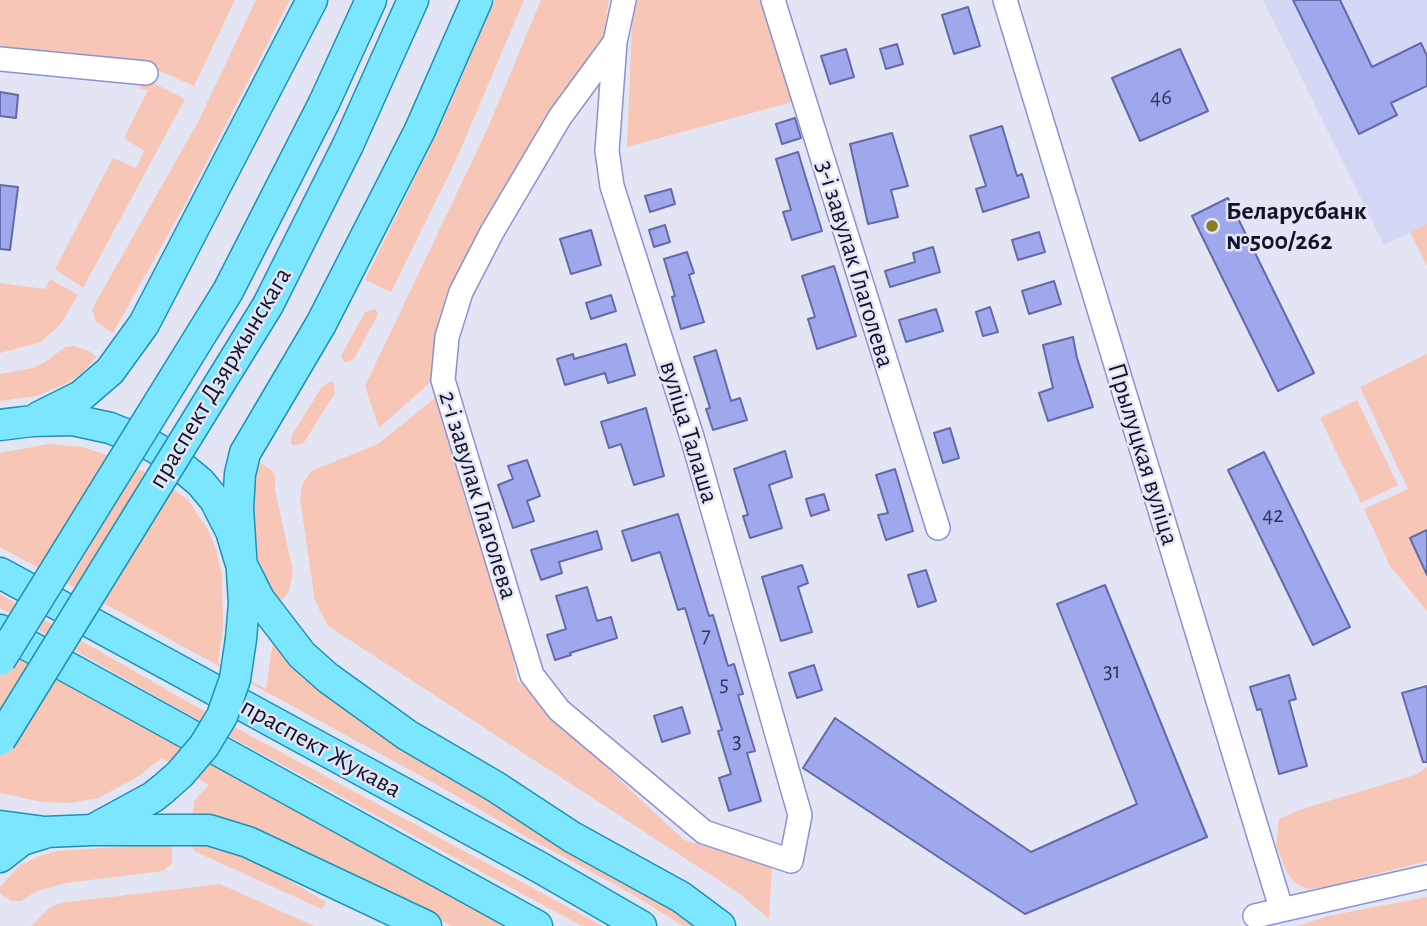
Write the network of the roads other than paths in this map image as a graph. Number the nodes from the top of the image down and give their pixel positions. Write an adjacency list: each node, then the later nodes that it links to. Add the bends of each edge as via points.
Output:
1 (313, 0): 11 (main road, via 144,324 110,371 81,396)
2 (371, 0): 17 (main road, праспект Дзяржынскага, bridge, via 228,291)
3 (413, 0): 18 (main road, праспект Дзяржынскага, bridge, via 348,145 268,304)
4 (477, 0): 14 (main road, via 420,130 321,324 245,453 238,508)
5 (624, 0): 8 (street, вуліца Талаша)
6 (773, 0): 13 (street, 3-і завулак Глаголева)
7 (1004, 0): 25 (street, Прылуцкая вуліца)
8 (615, 42): 23 (street, вуліца Талаша, via 607,151 612,186 692,437 800,816); 23 (street, 2-і завулак Глаголева, via 560,117 492,232 453,313 443,380 532,675 559,710 704,832)
9 (0, 59): 10 (street)
10 (146, 73)
11 (32, 421): 12 (main road); 14 (main road, via 73,420 110,428 166,454 215,500)
12 (0, 425)
13 (938, 528)
14 (240, 561): 20 (main road, bridge, via 242,639 222,716 180,774 153,797); 30 (main road, via 259,599 302,655 362,705 572,837 681,897)
15 (0, 573): 29 (main road, праспект Жукава)
16 (0, 631): 28 (main road, праспект Жукава)
17 (0, 660)
18 (0, 740)
19 (0, 826): 21 (main road)
20 (93, 830): 21 (main road); 27 (main road, via 209,830 248,842)
21 (45, 832): 22 (main road, via 22,840)
22 (0, 857)
23 (791, 862)
24 (1427, 877): 25 (street)
25 (1281, 908): 26 (street)
26 (1255, 916)
27 (426, 926)
28 (537, 926)
29 (641, 926)
30 (720, 926)

